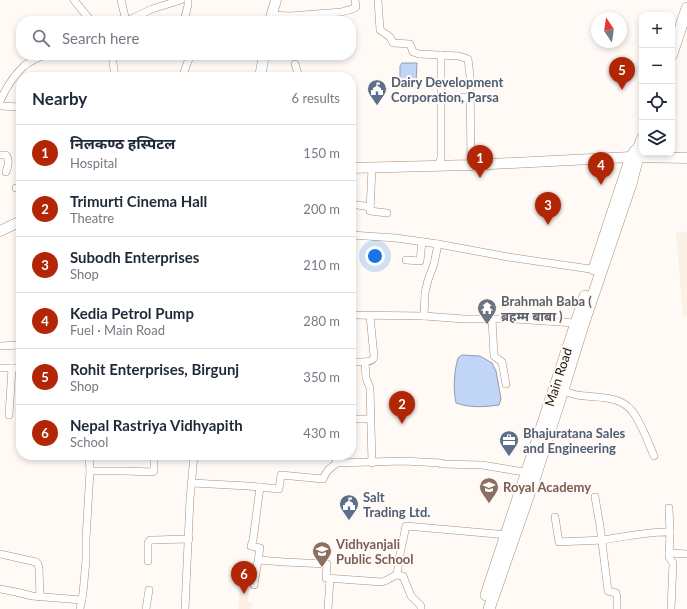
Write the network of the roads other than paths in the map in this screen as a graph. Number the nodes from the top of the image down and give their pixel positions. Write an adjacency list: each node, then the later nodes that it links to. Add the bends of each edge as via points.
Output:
1 (74, 0): 9 (street)
2 (121, 0): 10 (street)
3 (181, 0): 11 (street)
4 (188, 0): 12 (street)
5 (276, 0): 13 (main road)
6 (355, 0): 14 (street, via 354,8 342,12)
7 (378, 0): 16 (street, via 380,30 390,37 392,43 410,44 414,52 419,54)
8 (687, 8): 15 (main road)
9 (87, 16)
10 (125, 16)
11 (137, 16)
12 (185, 16)
13 (272, 16)
14 (290, 16)
15 (674, 48)
16 (441, 55): 28 (street, via 468,59); 29 (street)
17 (34, 60): 22 (street)
18 (113, 60): 23 (street)
19 (188, 60): 24 (street)
20 (263, 60): 25 (main road)
21 (295, 64): 26 (street)
22 (18, 72)
23 (114, 72)
24 (184, 72)
25 (261, 72)
26 (297, 72)
27 (16, 75): 30 (street)
28 (470, 97): 29 (street); 36 (street)
29 (441, 99): 37 (street, via 441,158)
30 (0, 101)
31 (0, 106): 32 (street)
32 (16, 107)
33 (638, 150): 35 (main road); 36 (main road); 50 (main road, Main Road)
34 (0, 155): 40 (street, via 6,155 8,158)
35 (687, 158)
36 (471, 165): 37 (main road)
37 (438, 166): 39 (main road)
38 (356, 168): 39 (main road)
39 (372, 168): 42 (street)
40 (6, 172)
41 (356, 205): 42 (street)
42 (370, 207): 43 (street, via 370,211)
43 (387, 213)
44 (16, 223): 45 (main road)
45 (0, 231)
46 (356, 235): 47 (street)
47 (422, 242): 48 (street); 49 (street, via 420,261)
48 (438, 244): 50 (street); 53 (street, via 425,293)
49 (406, 260)
50 (598, 270): 55 (main road, Main Road); 64 (main road, Main Road, via 583,325)
51 (356, 315): 52 (street)
52 (370, 316): 53 (street); 59 (street, via 374,356 372,361)
53 (424, 316): 54 (street)
54 (492, 319): 55 (street); 63 (street, via 494,356 502,362)
55 (575, 323): 64 (main road, Main Road)
56 (16, 345): 57 (street)
57 (0, 346)
58 (356, 362): 59 (street)
59 (365, 362): 67 (street, via 366,378 370,388)
60 (0, 368): 61 (street)
61 (12, 368): 62 (street); 65 (street)
62 (16, 368)
63 (506, 384)
64 (559, 388): 68 (street, via 576,394 623,402 632,410 639,422); 76 (main road, Main Road)
65 (9, 415)
66 (356, 419): 67 (street)
67 (370, 419): 74 (street)
68 (654, 456)
69 (90, 460): 75 (street)
70 (154, 460): 75 (street, via 153,472)
71 (194, 460): 77 (street)
72 (336, 460): 73 (street)
73 (337, 463): 74 (street); 78 (street, via 323,479 281,475 279,489)
74 (372, 463): 76 (street, via 403,461 482,465)
75 (90, 471): 97 (street)
76 (531, 473): 83 (main road, Main Road)
77 (192, 483): 78 (street); 84 (street)
78 (260, 488): 89 (street, via 251,546 260,548)
79 (595, 497): 85 (street)
80 (669, 508): 82 (street)
81 (555, 517): 85 (street, via 559,542)
82 (670, 532): 85 (street); 86 (street)
83 (510, 536): 91 (street, via 406,526); 103 (main road, Main Road); 104 (main road, Main Road)
84 (189, 539): 90 (street, via 150,540); 100 (street)
85 (602, 540): 105 (street, via 608,591 616,593)
86 (669, 553): 88 (street); 106 (street, via 673,563)
87 (0, 554): 96 (street, via 38,564)
88 (687, 554)
89 (259, 560): 92 (street, via 327,564 326,578); 93 (street)
90 (148, 562)
91 (396, 575): 92 (street, via 382,582); 102 (street, via 403,576 411,596)
92 (330, 579): 101 (street)
93 (254, 585)
94 (0, 589): 96 (street)
95 (149, 590): 99 (street)
96 (40, 597): 97 (street)
97 (82, 600): 98 (street)
98 (80, 609)
99 (146, 609)
100 (185, 609)
101 (328, 609)
102 (421, 609)
103 (482, 609)
104 (490, 609)
105 (617, 609)
106 (671, 609)

